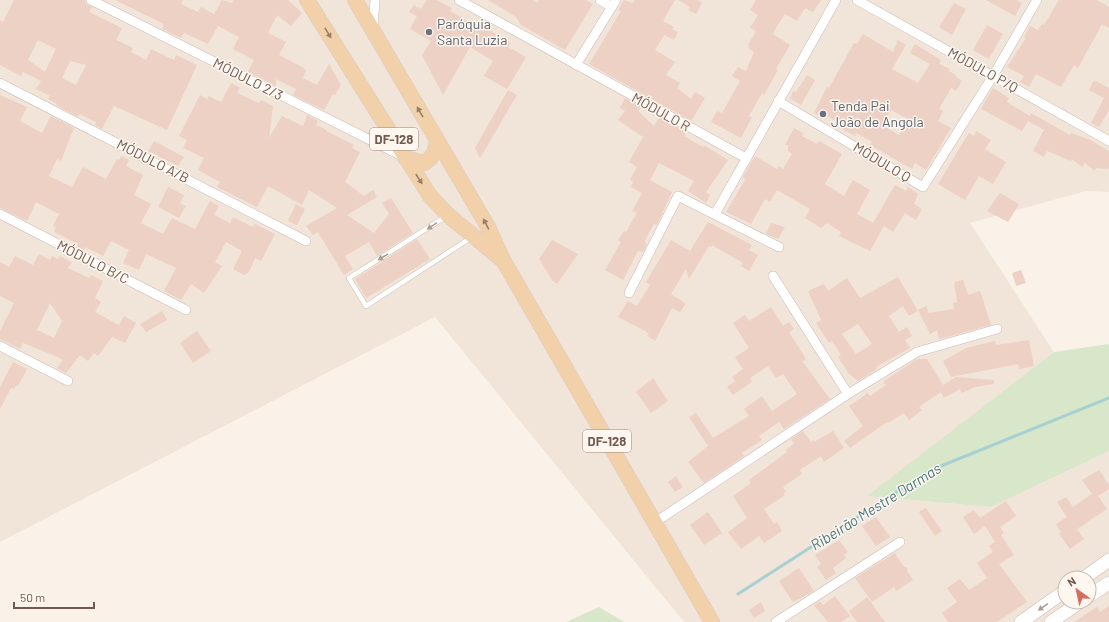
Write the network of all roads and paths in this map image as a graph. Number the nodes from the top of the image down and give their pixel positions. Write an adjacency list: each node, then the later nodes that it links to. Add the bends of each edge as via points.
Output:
1 (91, 0): 18 (street, MÓDULO 2/3)
2 (307, 0): 18 (main road, DF-128 / DF-128, one-way to 18)
3 (354, 0): 11 (main road, DF-128 / DF-128)
4 (375, 0): 11 (street)
5 (459, 0): 12 (street, MÓDULO R)
6 (600, 0): 10 (street)
7 (836, 0): 15 (street)
8 (857, 0): 13 (street, MÓDULO P/Q)
9 (1037, 0): 13 (street)
10 (614, 4): 12 (street)
11 (373, 32): 17 (main road, DF-128 / DF-128, one-way to 11)
12 (576, 65): 19 (street, MÓDULO R)
13 (994, 76): 15 (street, MÓDULO Q, via 923,187); 16 (street, MÓDULO P/Q)
14 (0, 83): 24 (street, MÓDULO A/B)
15 (778, 101): 19 (street)
16 (1109, 141)
17 (438, 142): 18 (main road, via 431,159 424,163); 26 (main road, DF-128 / DF-128, one-way to 17, via 488,226)
18 (405, 158): 22 (main road, DF-128 / DF-128, one-way to 22, via 430,196)
19 (746, 158): 21 (street)
20 (0, 214): 29 (street, MÓDULO B/C)
21 (715, 214): 25 (street); 28 (street, via 678,196)
22 (448, 215): 23 (main road, DF-128 / DF-128); 23 (lane, one-way to 23, via 349,278 366,306)
23 (473, 236): 26 (main road, DF-128 / DF-128)
24 (306, 241)
25 (779, 248)
26 (503, 260): 34 (main road, DF-128 / DF-128)
27 (773, 276): 33 (street)
28 (629, 293)
29 (186, 310)
30 (997, 329): 33 (street, via 917,352)
31 (0, 346): 32 (street)
32 (68, 381)
33 (848, 394): 34 (street)
34 (654, 523): 43 (main road, DF-128 / DF-128)
35 (900, 542): 44 (street)
36 (1109, 560): 37 (street)
37 (1095, 570)
38 (1097, 580): 39 (street)
39 (1106, 585): 40 (street)
40 (1097, 591)
41 (1057, 597): 45 (street, one-way to 45)
42 (1068, 610): 46 (street)
43 (712, 622)
44 (776, 622)
45 (1021, 622)
46 (1050, 622)

